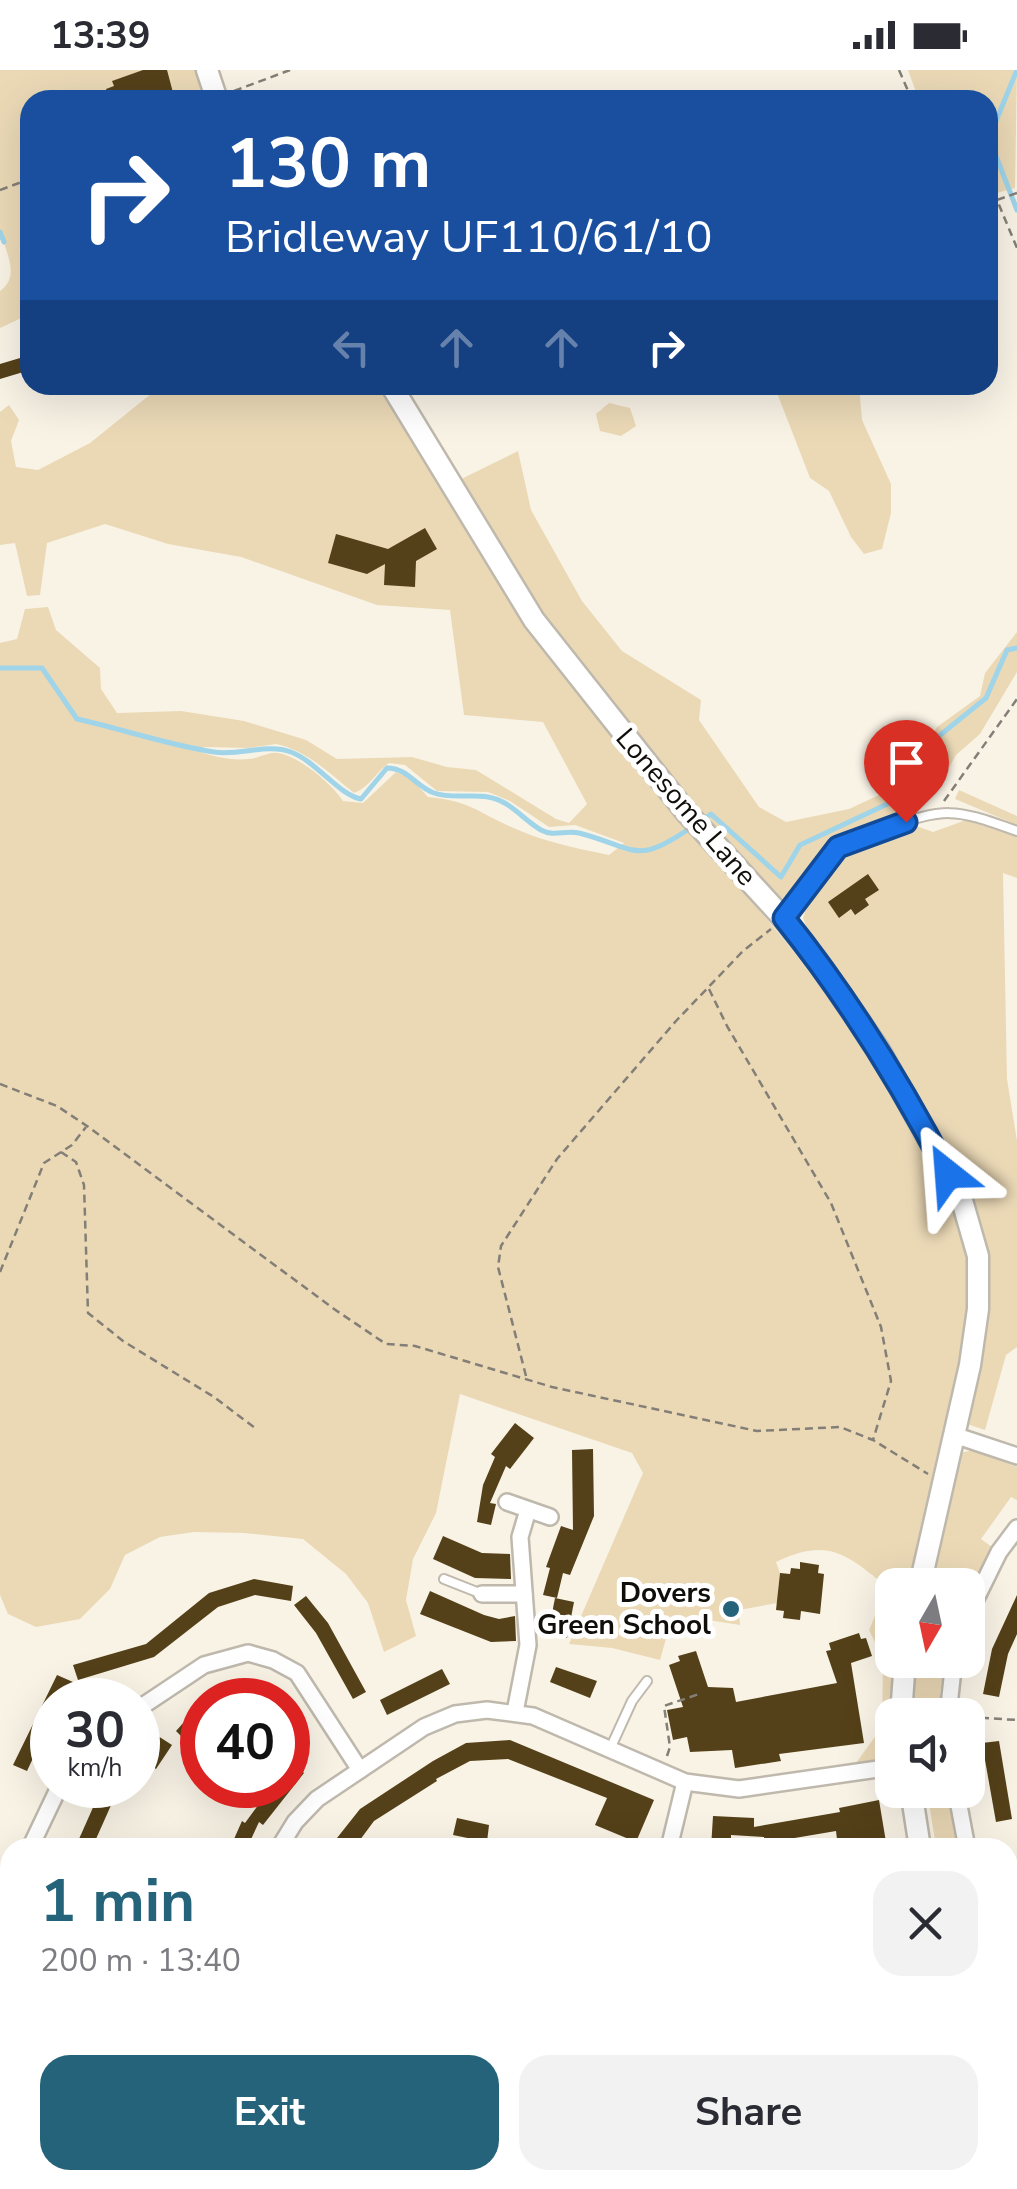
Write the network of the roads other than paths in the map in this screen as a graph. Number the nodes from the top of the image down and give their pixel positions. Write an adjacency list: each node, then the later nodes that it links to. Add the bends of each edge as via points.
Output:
1 (396, 395): 3 (street, Lonesome Lane, via 534,620 686,812)
2 (1017, 831): 3 (lane, via 938,811 838,847)
3 (784, 918): 4 (street, Lonesome Lane, via 880,1050 961,1198 978,1256 978,1310)
4 (954, 1435): 5 (street); 10 (street, Lonesome Lane)
5 (1017, 1456)
6 (507, 1502): 7 (street)
7 (528, 1510): 8 (street); 14 (street, via 520,1538)
8 (550, 1517)
9 (1017, 1528): 12 (street)
10 (924, 1568)
11 (444, 1580): 13 (lane)
12 (985, 1582)
13 (482, 1594): 14 (street)
14 (524, 1594): 17 (street, via 528,1646)
15 (647, 1680): 18 (lane)
16 (160, 1694): 20 (street, via 222,1657 248,1653 273,1660 297,1674)
17 (514, 1712): 18 (street); 20 (street, via 455,1714)
18 (610, 1750): 21 (street)
19 (875, 1769): 21 (street, via 738,1789)
20 (360, 1770): 26 (street, via 316,1799)
21 (685, 1782): 27 (street)
22 (49, 1808): 25 (street)
23 (914, 1808): 28 (street)
24 (960, 1808): 29 (street)
25 (35, 1838)
26 (285, 1838)
27 (671, 1838)
28 (918, 1838)
29 (966, 1838)

